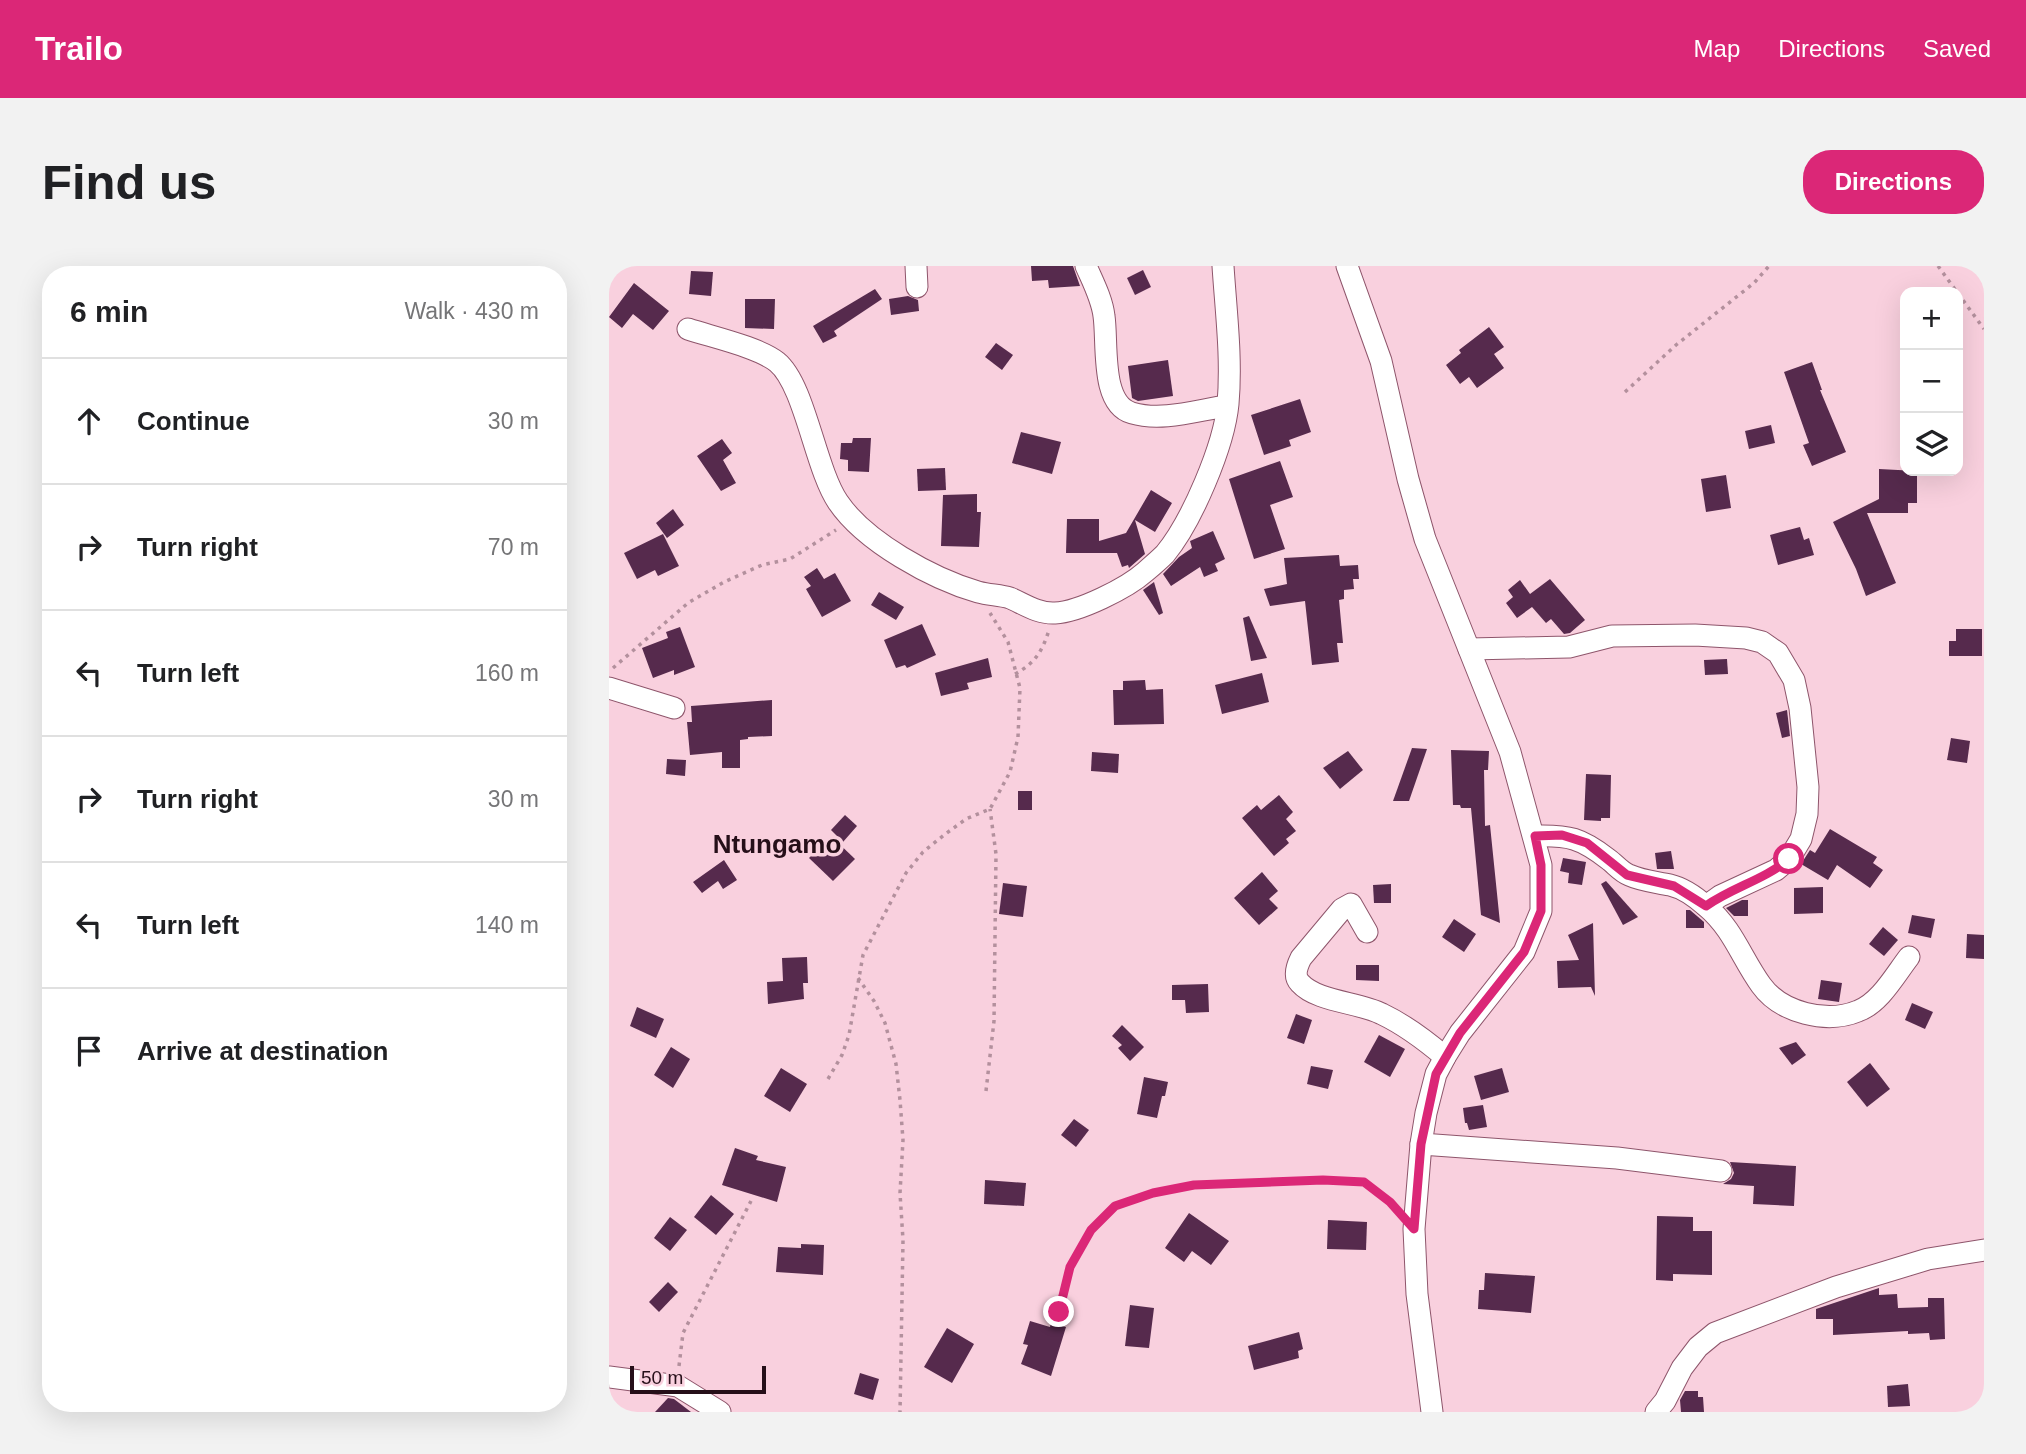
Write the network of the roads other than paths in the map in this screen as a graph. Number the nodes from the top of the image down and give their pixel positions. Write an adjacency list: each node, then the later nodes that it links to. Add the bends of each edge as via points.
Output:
1 (1086, 266): 5 (street, via 1104,314 1109,382 1120,407 1130,413 1166,415)
2 (1223, 266): 5 (street, via 1229,351)
3 (1347, 266): 6 (street, via 1381,361 1425,539)
4 (688, 329): 5 (street, via 777,362 798,396 829,488 852,519 887,549 979,593 1053,613 1072,610 1128,584 1164,554 1200,494)
5 (1227, 406)
6 (1469, 649): 9 (street, via 1510,752); 10 (street, via 1569,646 1612,636 1695,635 1746,638 1778,653 1794,680 1800,708 1808,787 1801,839 1776,870)
7 (609, 688): 8 (street)
8 (674, 708)
9 (1535, 836): 10 (street, via 1562,835 1587,843 1627,875 1674,886); 13 (street, via 1541,865 1541,911 1524,952)
10 (1706, 906): 12 (street, via 1743,952 1762,986 1779,1003 1804,1013 1832,1016 1858,1011 1876,999)
11 (1367, 932): 13 (street, via 1351,904 1342,909 1296,966 1299,983 1314,993 1381,1013)
12 (1909, 957)
13 (1445, 1057): 14 (street, via 1436,1074)
14 (1421, 1144): 15 (street, via 1617,1158); 19 (street, via 1414,1229 1417,1294)
15 (1721, 1171)
16 (1984, 1250): 20 (street, via 1928,1259 1836,1287 1715,1333 1682,1368)
17 (609, 1377): 18 (street, via 678,1386)
18 (720, 1412)
19 (1433, 1412)
20 (1656, 1412)

